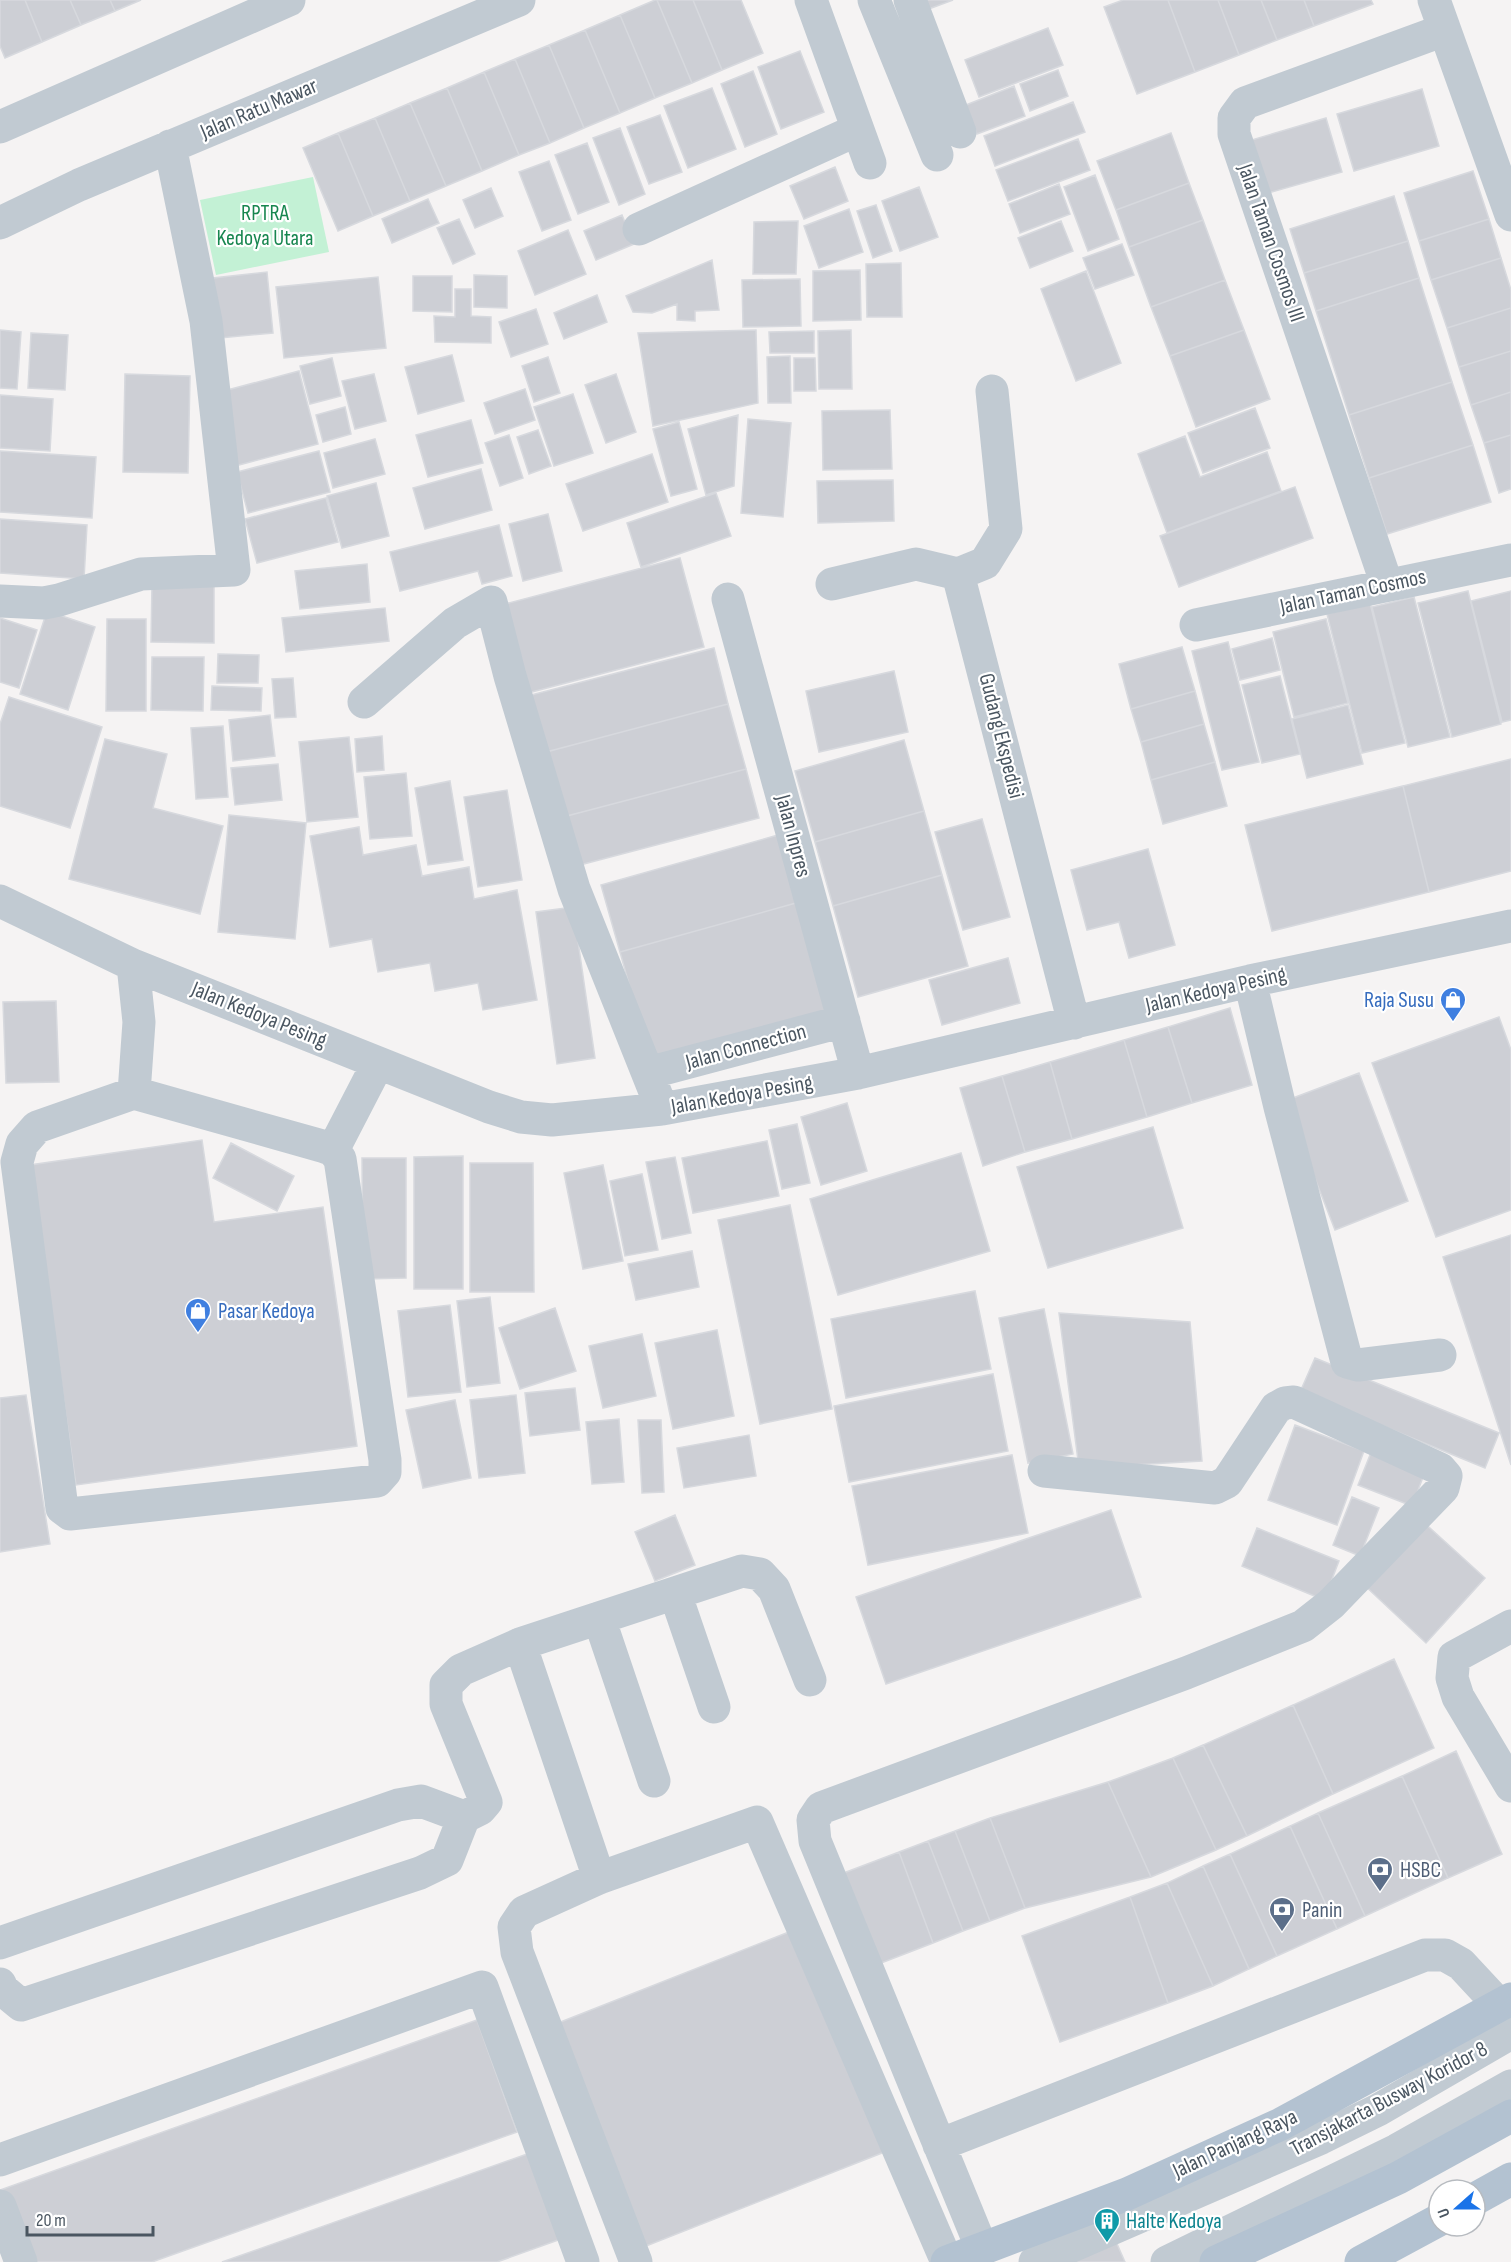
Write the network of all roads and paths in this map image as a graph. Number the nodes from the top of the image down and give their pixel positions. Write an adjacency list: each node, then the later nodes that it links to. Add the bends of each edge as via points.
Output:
1 (289, 0): 7 (street)
2 (519, 0): 10 (street, Jalan Ratu Mawar)
3 (811, 0): 8 (street)
4 (874, 0): 11 (street)
5 (910, 0): 9 (street)
6 (1441, 9): 13 (street); 20 (street, Jalan Taman Cosmos III, via 1245,104 1234,118 1234,134)
7 (0, 127)
8 (857, 130): 12 (street); 15 (street)
9 (960, 132)
10 (170, 146): 14 (street, Jalan Ratu Mawar); 22 (street, via 206,321 234,570 152,573 44,603)
11 (937, 155)
12 (870, 163)
13 (1511, 215)
14 (0, 223)
15 (639, 229)
16 (992, 391): 18 (street, via 1006,529 985,563)
17 (1511, 560): 20 (street, Jalan Taman Cosmos)
18 (958, 574): 19 (street, via 916,564); 30 (street, Gudang Ekspedisi)
19 (832, 584)
20 (1387, 585): 23 (street, Jalan Taman Cosmos)
21 (728, 599): 29 (street, Jalan Inpres)
22 (0, 601)
23 (1196, 624)
24 (364, 702): 32 (street, via 455,623 490,602 574,888)
25 (0, 901): 27 (street, Jalan Kedoya Pesing)
26 (1511, 927): 28 (street, Jalan Kedoya Pesing)
27 (133, 965): 31 (street, Jalan Kedoya Pesing); 34 (street, via 140,1022)
28 (1250, 981): 30 (street, Jalan Kedoya Pesing); 37 (street, via 1347,1362 1358,1365)
29 (844, 1021): 32 (street, Jalan Connection); 33 (street, Jalan Inpres)
30 (1074, 1023): 33 (street, Jalan Kedoya Pesing)
31 (378, 1063): 35 (street, Jalan Kedoya Pesing, via 521,1117 552,1120); 36 (street)
32 (648, 1073): 35 (street)
33 (858, 1073): 35 (street, Jalan Kedoya Pesing)
34 (134, 1093): 36 (street); 36 (street, via 37,1127 22,1144 17,1162 59,1497 62,1508 70,1514 377,1481 385,1472 340,1159)
35 (662, 1109)
36 (333, 1150)
37 (1440, 1355)
38 (1044, 1471): 54 (street, via 1215,1488 1227,1482 1276,1408 1294,1402 1440,1469 1446,1476 1443,1488 1331,1604 1303,1626 820,1808 813,1820 815,1841)
39 (675, 1593): 40 (street); 43 (street, via 742,1571 760,1574 774,1589); 44 (street)
40 (599, 1618): 42 (street); 45 (street)
41 (1511, 1626): 46 (street, via 1454,1657 1452,1678 1458,1697)
42 (520, 1644): 47 (street, via 461,1671 446,1685 447,1704 486,1802); 48 (street)
43 (810, 1680)
44 (714, 1707)
45 (654, 1781)
46 (1511, 1786)
47 (464, 1817): 49 (street, via 421,1801 398,1805); 50 (street, via 447,1860 420,1874 21,2005)
48 (599, 1878): 63 (street, via 524,1912 514,1927 517,1952); 64 (street, via 757,1822)
49 (0, 1943)
50 (0, 1984)
51 (1507, 2013): 54 (street, via 1461,1964 1444,1955 1425,1954); 60 (main road, Jalan Panjang Raya, via 1127,2194); 65 (street, Transjakarta Busway Koridor 8, via 1377,2109 1321,2138)
52 (1511, 2086): 66 (street, Transjakarta Busway Koridor 8, via 1397,2150)
53 (1511, 2116): 67 (main road, via 1398,2178)
54 (939, 2145): 60 (street)
55 (0, 2160): 62 (street, via 482,1987)
56 (1511, 2179): 57 (main road)
57 (1487, 2192)
58 (0, 2206): 61 (street)
59 (1427, 2226): 68 (main road)
60 (982, 2249): 64 (main road, Jalan Panjang Raya)
61 (21, 2262)
62 (583, 2262)
63 (636, 2262)
64 (947, 2262)
65 (1035, 2262)
66 (1167, 2262)
67 (1216, 2262)
68 (1361, 2262)

